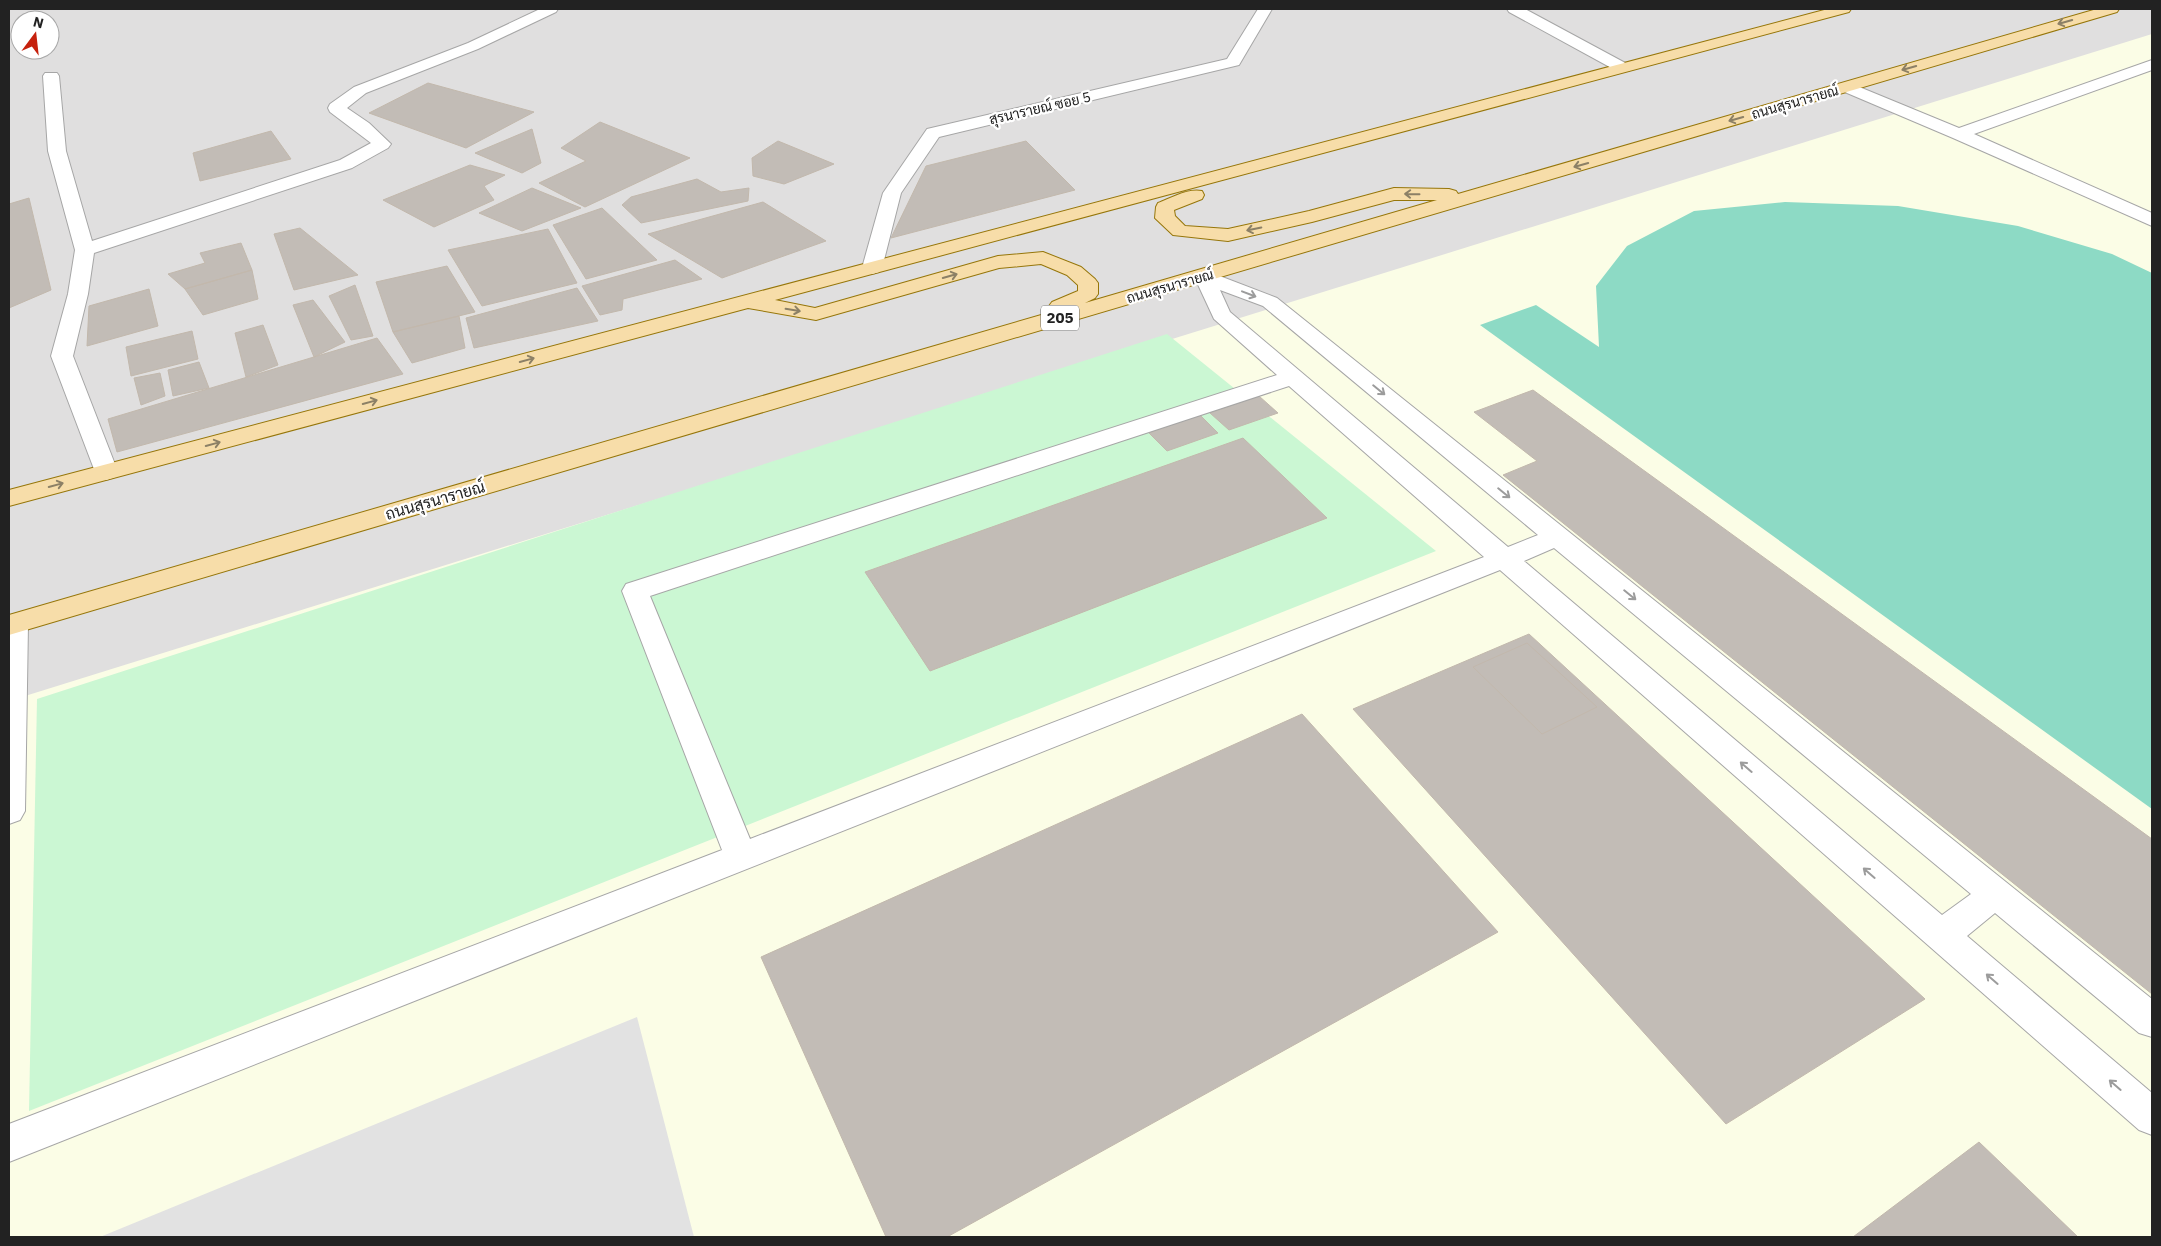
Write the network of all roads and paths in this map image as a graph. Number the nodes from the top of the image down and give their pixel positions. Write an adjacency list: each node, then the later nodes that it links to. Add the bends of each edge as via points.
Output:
1 (551, 9): 14 (street, via 473,46 360,90 336,108 382,144 346,164)
2 (1264, 9): 15 (street, สุรนารายณ์ ซอย 5, via 1233,62 933,133 892,193)
3 (1514, 9): 7 (street)
4 (1844, 9): 7 (main road, ถนนสุรนารายณ์)
5 (2112, 9): 9 (main road, ถนนสุรนารายณ์ / 205, one-way to 9)
6 (2152, 65): 10 (street)
7 (1623, 68): 11 (main road, ถนนสุรนารายณ์)
8 (52, 76): 14 (street, via 57,151)
9 (1846, 87): 10 (street); 12 (main road, ถนนสุรนารายณ์ / 205, one-way to 12)
10 (1959, 134): 13 (street)
11 (1308, 153): 12 (main road, ถนนสุรนารายณ์, one-way to 11, via 1394,194 1228,235 1180,231 1165,218 1165,207); 15 (main road, ถนนสุรนารายณ์)
12 (1478, 195): 16 (main road, ถนนสุรนารายณ์ / 205)
13 (2152, 220)
14 (85, 250): 20 (street, via 62,356)
15 (872, 268): 17 (main road, ถนนสุรนารายณ์)
16 (1204, 276): 18 (main road, ถนนสุรนารายณ์ / 205); 19 (street, via 1221,315); 22 (street, one-way to 22, via 1270,302)
17 (745, 302): 18 (main road, ถนนสุรนารายณ์, one-way to 18, via 816,314 998,262 1043,258 1074,271 1088,283 1088,294 1068,304 1023,316); 20 (main road, ถนนสุรนารายณ์, one-way to 17)
18 (861, 376): 24 (main road, ถนนสุรนารายณ์ / 205)
19 (1292, 377): 23 (street); 26 (street, via 635,591)
20 (106, 472): 21 (main road, ถนนสุรนารายณ์, one-way to 20)
21 (9, 498)
22 (1558, 536): 23 (street); 27 (street, one-way to 27)
23 (1504, 559): 26 (street); 28 (street, one-way to 23)
24 (11, 624): 25 (street)
25 (9, 811)
26 (741, 857): 31 (street)
27 (1996, 894): 28 (street); 29 (street)
28 (1942, 935): 30 (street, one-way to 28)
29 (2152, 1021)
30 (2152, 1117)
31 (9, 1143)

